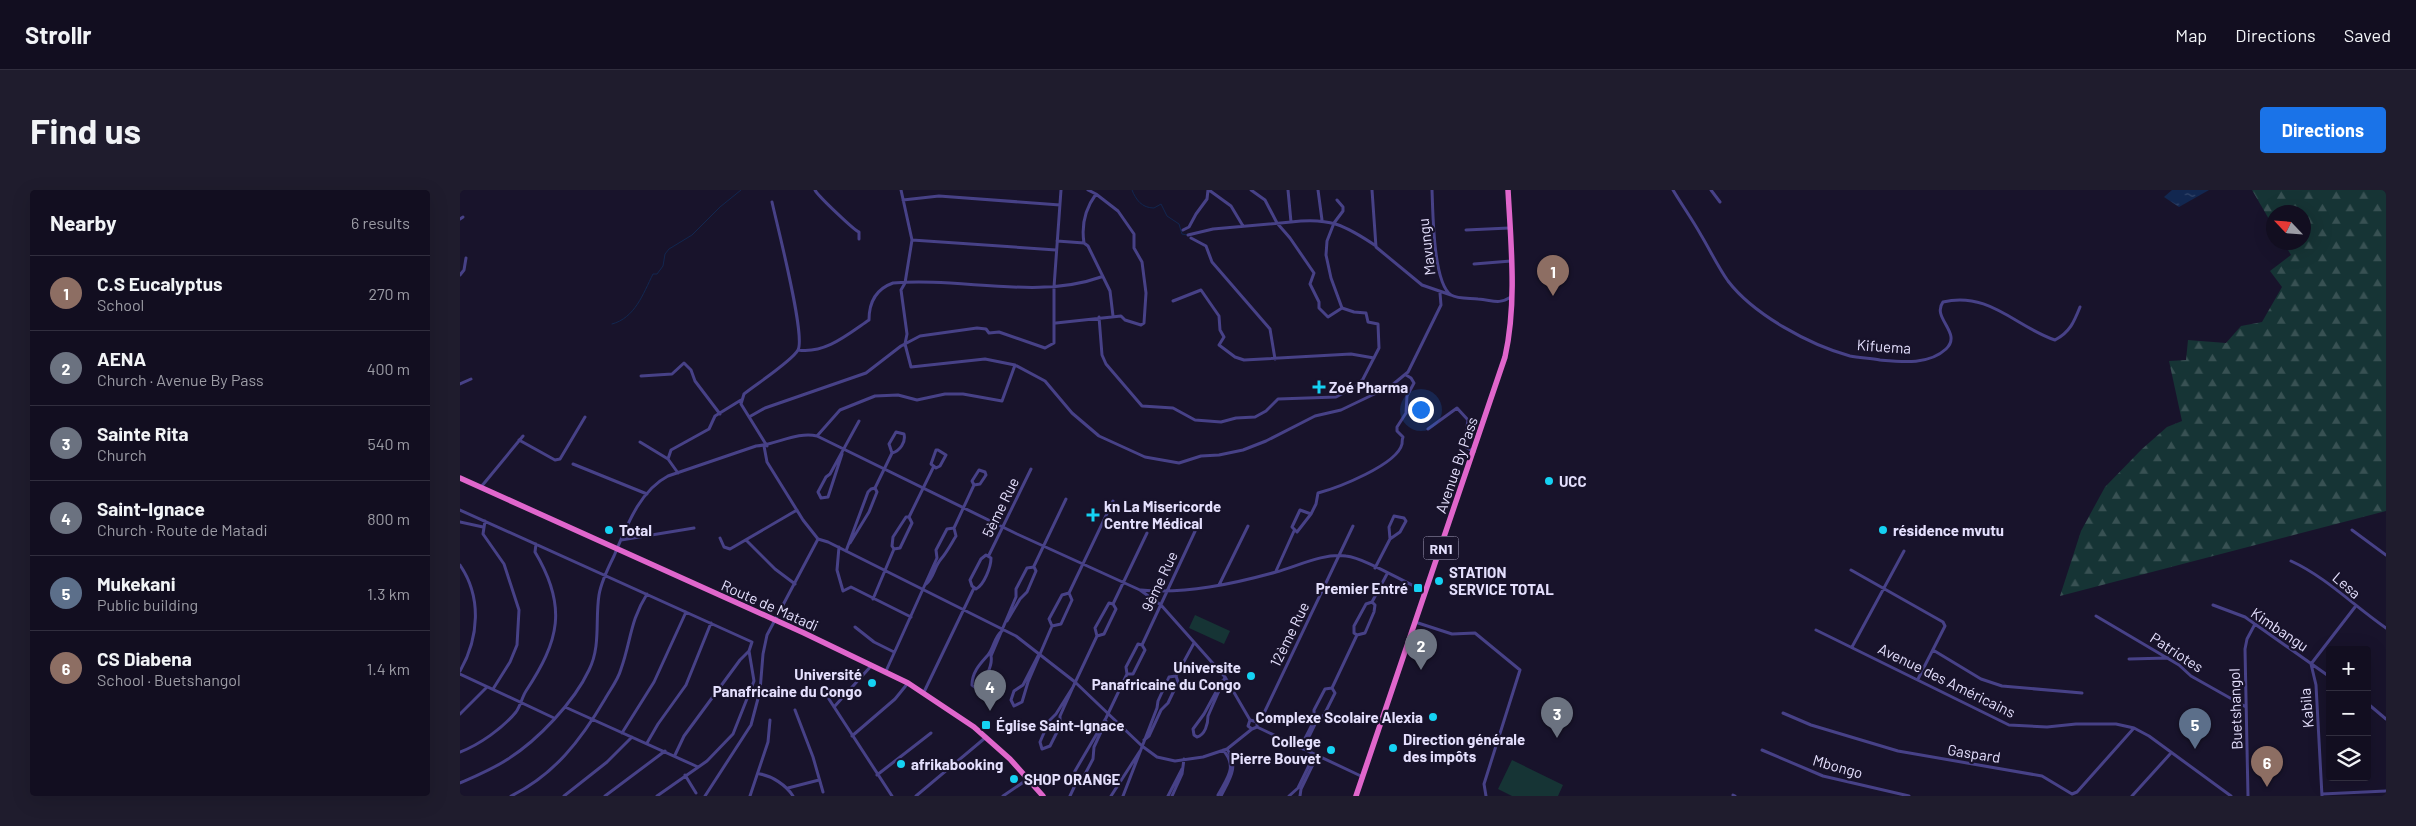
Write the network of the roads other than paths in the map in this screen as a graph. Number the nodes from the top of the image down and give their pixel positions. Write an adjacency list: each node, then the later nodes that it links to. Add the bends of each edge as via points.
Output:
1 (815, 190): 28 (street, via 821,200 859,232)
2 (901, 190): 15 (street)
3 (1061, 190): 19 (street)
4 (1088, 190): 14 (street)
5 (1208, 190): 24 (street, via 1231,206); 26 (street, via 1207,199)
6 (1251, 190): 22 (street, via 1265,200)
7 (1288, 190): 21 (street)
8 (1318, 190): 20 (street)
9 (1372, 190): 32 (street)
10 (1432, 190): 42 (street, Mavungu, via 1438,272)
11 (1508, 190): 25 (highway, Avenue By Pass / RN1)
12 (1673, 190): 45 (street, Kifuema, via 1729,281 1756,309 1804,337 1851,356 1901,362 1933,358 1948,348 1949,328 1938,314 1942,302 1950,300 1973,301 2002,310 2056,340 2066,334)
13 (1711, 190): 18 (street)
14 (1096, 194): 31 (street, via 1086,211 1082,229); 47 (street, via 1118,211 1133,230 1134,248 1142,262 1146,293 1143,325 1122,316)
15 (903, 200): 19 (street, via 938,196); 29 (street)
16 (1337, 200): 23 (street, via 1343,211)
17 (772, 202): 51 (street, via 796,317)
18 (1720, 202)
19 (1060, 205): 30 (street)
20 (1322, 220): 21 (street); 23 (street)
21 (1291, 222): 22 (street)
22 (1277, 223): 24 (street); 46 (street, via 1314,273 1310,284 1319,308 1328,316)
23 (1334, 223): 32 (street, via 1354,231); 46 (street, via 1326,255 1330,278)
24 (1244, 226): 53 (street, via 1213,229 1190,236 1206,246 1212,262 1270,329)
25 (1510, 228): 27 (street); 35 (highway, Avenue By Pass / RN1)
26 (1184, 230)
27 (1466, 230)
28 (859, 239)
29 (912, 240): 33 (street); 39 (street)
30 (1057, 241): 31 (street); 33 (street)
31 (1084, 243): 38 (street, via 1091,251)
32 (1376, 247): 41 (street, via 1422,285)
33 (1056, 250): 40 (street)
34 (466, 258): 37 (street)
35 (1511, 261): 36 (street); 43 (highway, Avenue By Pass / RN1)
36 (1474, 264)
37 (460, 276)
38 (1101, 277): 40 (street, via 1081,284); 47 (street, via 1110,291)
39 (906, 283): 40 (street); 50 (street, via 901,290 907,334); 51 (street, via 893,283 880,289 868,310 869,320 847,335 821,349)
40 (1054, 287): 49 (street)
41 (1440, 293): 42 (street); 55 (street, via 1441,305)
42 (1451, 295): 43 (street, via 1502,303)
43 (1511, 297): 71 (highway, Avenue By Pass / RN1, via 1510,338)
44 (1173, 300): 53 (street, via 1201,290 1218,316 1224,337 1219,345 1223,349 1244,360)
45 (2080, 307)
46 (1342, 308): 52 (street, via 1364,312 1368,322 1377,323 1380,340)
47 (1113, 316): 48 (street)
48 (1099, 317): 49 (street); 52 (street, via 1104,359 1135,400 1142,406 1178,409 1201,421 1255,417 1278,400 1342,395 1363,379)
49 (1056, 323): 50 (street, via 1054,343 1045,348 977,328 920,336)
50 (905, 344): 54 (street, via 911,368 985,359); 62 (street, via 866,373 765,408)
51 (798, 350): 59 (street, via 744,394)
52 (1374, 358): 53 (street, via 1351,354)
53 (1276, 359)
54 (1015, 365): 55 (street, via 1045,381 1072,413 1099,436 1145,457 1173,463 1243,450 1314,416 1354,405); 66 (street, via 1002,401 957,394 917,400 898,394 875,396 840,410)
55 (1406, 375): 91 (street, via 1414,384 1408,396 1406,413 1397,427 1402,444 1376,471 1318,493)
56 (641, 376): 60 (street, via 672,374 684,363)
57 (470, 379): 58 (street)
58 (460, 384)
59 (741, 400): 60 (street); 62 (street)
60 (720, 414): 73 (street, via 715,416 709,429 671,450)
61 (584, 417): 67 (street, via 560,458 555,460)
62 (749, 417): 69 (street)
63 (859, 421): 70 (street)
64 (1428, 429): 71 (street, via 1457,408 1468,420 1464,446)
65 (523, 436): 67 (street)
66 (817, 436): 69 (street, via 807,435); 70 (street)
67 (519, 440): 82 (street)
68 (640, 442): 73 (street)
69 (766, 446): 78 (street, via 756,446); 90 (street, via 767,462)
70 (844, 450): 77 (street); 79 (street)
71 (1474, 452): 140 (highway, Avenue By Pass / RN1)
72 (892, 453): 72 (street, via 905,439 901,432 896,432 890,444); 77 (street)
73 (668, 459): 78 (street)
74 (573, 464): 85 (street)
75 (933, 468): 75 (street, via 940,466 946,455 938,450 932,461); 84 (street)
76 (1031, 469): 99 (street, 5ème Rue)
77 (884, 470): 83 (street); 84 (street)
78 (678, 473): 85 (street, via 662,479)
79 (832, 475): 79 (street, via 826,477 818,492 822,498 828,497)
80 (460, 478): 82 (highway, Route de Matadi)
81 (974, 485): 81 (street, via 980,484 985,472 977,471 972,481); 88 (street)
82 (480, 487): 114 (highway, Route de Matadi)
83 (875, 488): 93 (street, via 877,492); 93 (street, via 870,489 860,510)
84 (924, 488): 88 (street); 92 (street)
85 (647, 494): 109 (street)
86 (1066, 499): 112 (street)
87 (1113, 501): 124 (street)
88 (964, 508): 99 (street); 102 (street)
89 (460, 510): 94 (street)
90 (797, 510): 107 (street); 110 (street)
91 (1311, 514): 104 (street, via 1300,530); 104 (street, via 1298,511 1292,524)
92 (909, 517): 115 (street, via 903,520 893,537); 115 (street, via 912,524 900,548)
93 (862, 519): 116 (street)
94 (485, 521): 98 (street); 111 (street)
95 (460, 522): 98 (street)
96 (1248, 526): 134 (street)
97 (1352, 526): 120 (street, 12ème Rue)
98 (482, 527): 189 (street, via 486,540 504,564 519,610 517,645)
99 (1003, 527): 112 (street); 118 (street, 5ème Rue)
100 (1197, 527): 139 (street, 9ème Rue)
101 (694, 528): 109 (street)
102 (954, 528): 121 (street, via 956,536 946,556); 121 (street, via 945,531 936,550)
103 (2352, 530): 119 (street)
104 (1294, 531): 129 (street)
105 (1147, 533): 133 (street)
106 (720, 538): 110 (street, via 727,549)
107 (818, 539): 113 (street); 132 (street)
108 (1390, 539): 108 (street, via 1400,532 1406,521 1404,518 1394,516 1389,527); 126 (street)
109 (620, 540): 114 (street)
110 (746, 540): 132 (street)
111 (536, 544): 131 (street); 195 (street, via 535,552 554,596 554,632 544,664)
112 (1044, 546): 124 (street); 125 (street)
113 (839, 547): 116 (street); 144 (street, via 837,570 844,591 851,587)
114 (617, 549): 131 (street); 154 (highway, Route de Matadi)
115 (894, 549): 127 (street)
116 (846, 551): 127 (street)
117 (1904, 551): 136 (street)
118 (988, 555): 135 (street, via 983,557 970,580); 135 (street, via 991,563 982,584)
119 (2386, 555)
120 (1339, 556): 126 (street, via 1354,558); 129 (street, via 1320,558); 213 (street, 12ème Rue)
121 (938, 559): 137 (street)
122 (2291, 561): 149 (street, Lesa, via 2314,572)
123 (460, 565): 177 (street, via 470,583 476,617 472,642)
124 (1082, 565): 133 (street); 141 (street)
125 (1034, 567): 143 (street, via 1036,571 1027,592); 143 (street, via 1027,568 1016,589)
126 (1375, 568): 130 (street)
127 (886, 570): 137 (street); 144 (street)
128 (1852, 570): 136 (street)
129 (1276, 572): 134 (street)
130 (1387, 574): 140 (street); 145 (street)
131 (606, 575): 142 (street); 197 (street, via 599,595 598,628 590,670)
132 (795, 584): 154 (street)
133 (1124, 584): 138 (street); 146 (street)
134 (1219, 586): 139 (street)
135 (974, 588): 150 (street)
136 (1884, 588): 167 (street); 168 (street, via 1943,622 1944,629)
137 (924, 589): 150 (street); 153 (street)
138 (1140, 590): 139 (street); 147 (street)
139 (1168, 590): 147 (street, 9ème Rue)
140 (1426, 592): 156 (highway, Avenue By Pass / RN1)
141 (1069, 593): 158 (street, via 1062,595 1049,619); 158 (street, via 1072,600 1061,624)
142 (647, 594): 151 (street); 208 (street, via 632,622 621,670)
143 (1018, 598): 161 (street)
144 (873, 599): 153 (street)
145 (1372, 602): 163 (street, via 1374,612 1364,633); 163 (street, via 1366,604 1354,626)
146 (1113, 604): 164 (street, via 1116,609 1104,634); 164 (street, via 1106,604 1095,628)
147 (1161, 605): 165 (street); 166 (street, 9ème Rue)
148 (2213, 605): 157 (street, Kimbangu, via 2246,617)
149 (2355, 607): 160 (street, Lesa); 175 (street)
150 (964, 608): 161 (street); 190 (street)
151 (686, 612): 155 (street); 217 (street, via 654,682)
152 (2096, 616): 173 (street, Patriotes)
153 (911, 617): 170 (street)
154 (776, 621): 176 (highway, Route de Matadi); 257 (street, via 767,635 754,717 734,754)
155 (711, 622): 169 (street, via 752,642); 222 (street, via 686,685)
156 (1415, 622): 241 (highway, Avenue By Pass / RN1); 272 (street, via 1452,634 1475,634 1520,670 1484,784)
157 (2255, 624): 175 (street, Kimbangu); 194 (street, Buetshangol, via 2245,644)
158 (1052, 626): 172 (street)
159 (855, 627): 170 (street)
160 (2386, 628)
161 (1002, 629): 171 (street); 172 (street)
162 (1816, 630): 167 (street, Avenue des Américains)
163 (1357, 635): 188 (street)
164 (1097, 636): 185 (street)
165 (1194, 643): 181 (street); 182 (street)
166 (1142, 645): 179 (street, via 1136,646); 179 (street, via 1145,650 1133,674)
167 (1852, 647): 183 (street, Avenue des Américains)
168 (1933, 650): 183 (street); 192 (street, via 1981,678 2002,686)
169 (749, 651): 232 (street, via 684,736); 235 (street, via 754,681 740,721 734,734)
170 (894, 652): 178 (street)
171 (989, 655): 171 (street, via 979,663 972,680 976,688 981,686 991,664)
172 (1039, 655): 185 (street); 186 (street)
173 (2168, 658): 174 (street); 193 (street, Patriotes, via 2191,676)
174 (2128, 659)
175 (2311, 664): 180 (street, Kimbangu); 252 (street, Kabila, via 2316,685)
176 (872, 665): 178 (highway, Route de Matadi); 198 (street)
177 (460, 672): 187 (street)
178 (886, 672): 184 (highway, Route de Matadi)
179 (1126, 674): 204 (street)
180 (2326, 674)
181 (1176, 676): 200 (street, via 1178,682 1172,696); 200 (street, via 1169,677 1158,701)
182 (1224, 677): 206 (street); 210 (street)
183 (1918, 679): 215 (street, Avenue des Américains, via 2009,725 2116,724)
184 (908, 683): 190 (highway, Route de Matadi); 219 (street, via 895,699)
185 (1074, 684): 204 (street); 205 (street)
186 (1024, 686): 186 (street, via 1014,691 1011,700 1014,706 1022,702)
187 (487, 687): 189 (street); 203 (street)
188 (1332, 688): 212 (street, via 1335,693 1324,715); 212 (street, via 1325,689 1314,710)
189 (492, 689): 195 (street)
190 (924, 692): 220 (highway, Route de Matadi)
191 (825, 693): 198 (street)
192 (2082, 693)
193 (2236, 701): 194 (street); 196 (street, Patriotes)
194 (2246, 701): 196 (street, Buetshangol)
195 (521, 702): 207 (street); 230 (street, via 515,714 496,730)
196 (2246, 706): 276 (street, Buetshangol)
197 (566, 707): 207 (street); 208 (street)
198 (834, 707): 219 (street)
199 (2371, 707): 211 (street)
200 (1159, 709): 224 (street)
201 (795, 710): 244 (street)
202 (1783, 713): 215 (street, Gaspard, via 1811,725 1898,751 2042,776 2072,794)
203 (460, 714)
204 (1108, 714): 223 (street); 224 (street)
205 (1058, 715): 205 (street, via 1049,721 1040,742 1042,749 1050,746 1060,726)
206 (1206, 715): 206 (street, via 1203,733 1194,735 1193,729)
207 (554, 718): 246 (street, via 525,748)
208 (593, 719): 217 (street); 253 (street, via 548,774)
209 (770, 720): 237 (street)
210 (1250, 720): 213 (street); 216 (street, via 1248,726)
211 (2386, 720)
212 (1315, 721): 226 (street)
213 (1257, 722): 214 (street)
214 (1257, 727): 216 (street); 226 (street)
215 (2134, 728): 231 (street, Avenue des Américains)
216 (1252, 730): 225 (street)
217 (622, 733): 221 (street)
218 (931, 733): 239 (street)
219 (852, 736): 239 (street)
220 (986, 737): 242 (highway, Route de Matadi); 261 (street)
221 (632, 738): 222 (street); 254 (street)
222 (647, 744): 228 (street)
223 (1093, 746): 245 (street, via 1093,759 1083,778); 245 (street, via 1085,751 1075,771)
224 (1142, 746): 229 (street); 234 (street, via 1162,759)
225 (1225, 749): 234 (street, via 1203,757); 269 (street, via 1234,760 1233,772)
226 (1302, 749): 233 (street)
227 (1762, 750): 273 (street, Mbongo, via 1823,776)
228 (665, 751): 232 (street); 255 (street)
229 (1140, 751): 240 (street); 243 (street)
230 (460, 752)
231 (2171, 753): 274 (street); 275 (street, Avenue des Américains)
232 (675, 755): 235 (street)
233 (1316, 755): 241 (street); 251 (street)
234 (1184, 759): 236 (street)
235 (698, 767): 238 (street)
236 (1183, 769): 267 (street); 268 (street)
237 (760, 774): 247 (street); 258 (street)
238 (685, 775): 250 (street); 256 (street)
239 (877, 775): 260 (street)
240 (1124, 776): 243 (street); 265 (street)
241 (1363, 777): 271 (highway, Avenue By Pass / RN1)
242 (1028, 778): 262 (street); 263 (highway, Route de Matadi)
243 (1128, 778): 266 (street)
244 (819, 780): 247 (street); 249 (street)
245 (1077, 781): 264 (street)
246 (460, 783)
247 (788, 788): 259 (street)
248 (2386, 791): 252 (street, Kabila)
249 (823, 792)
250 (696, 793)
251 (1299, 793): 270 (street)
252 (2322, 795)
253 (511, 796)
254 (564, 796)
255 (605, 796)
256 (657, 796)
257 (705, 796)
258 (750, 796)
259 (793, 796)
260 (892, 796)
261 (916, 796)
262 (1003, 796)
263 (1043, 796)
264 (1070, 796)
265 (1112, 796)
266 (1123, 796)
267 (1168, 796)
268 (1172, 796)
269 (1219, 796)
270 (1290, 796)
271 (1356, 796)
272 (1486, 796)
273 (1909, 796)
274 (2132, 796)
275 (2231, 796)
276 (2248, 796)

